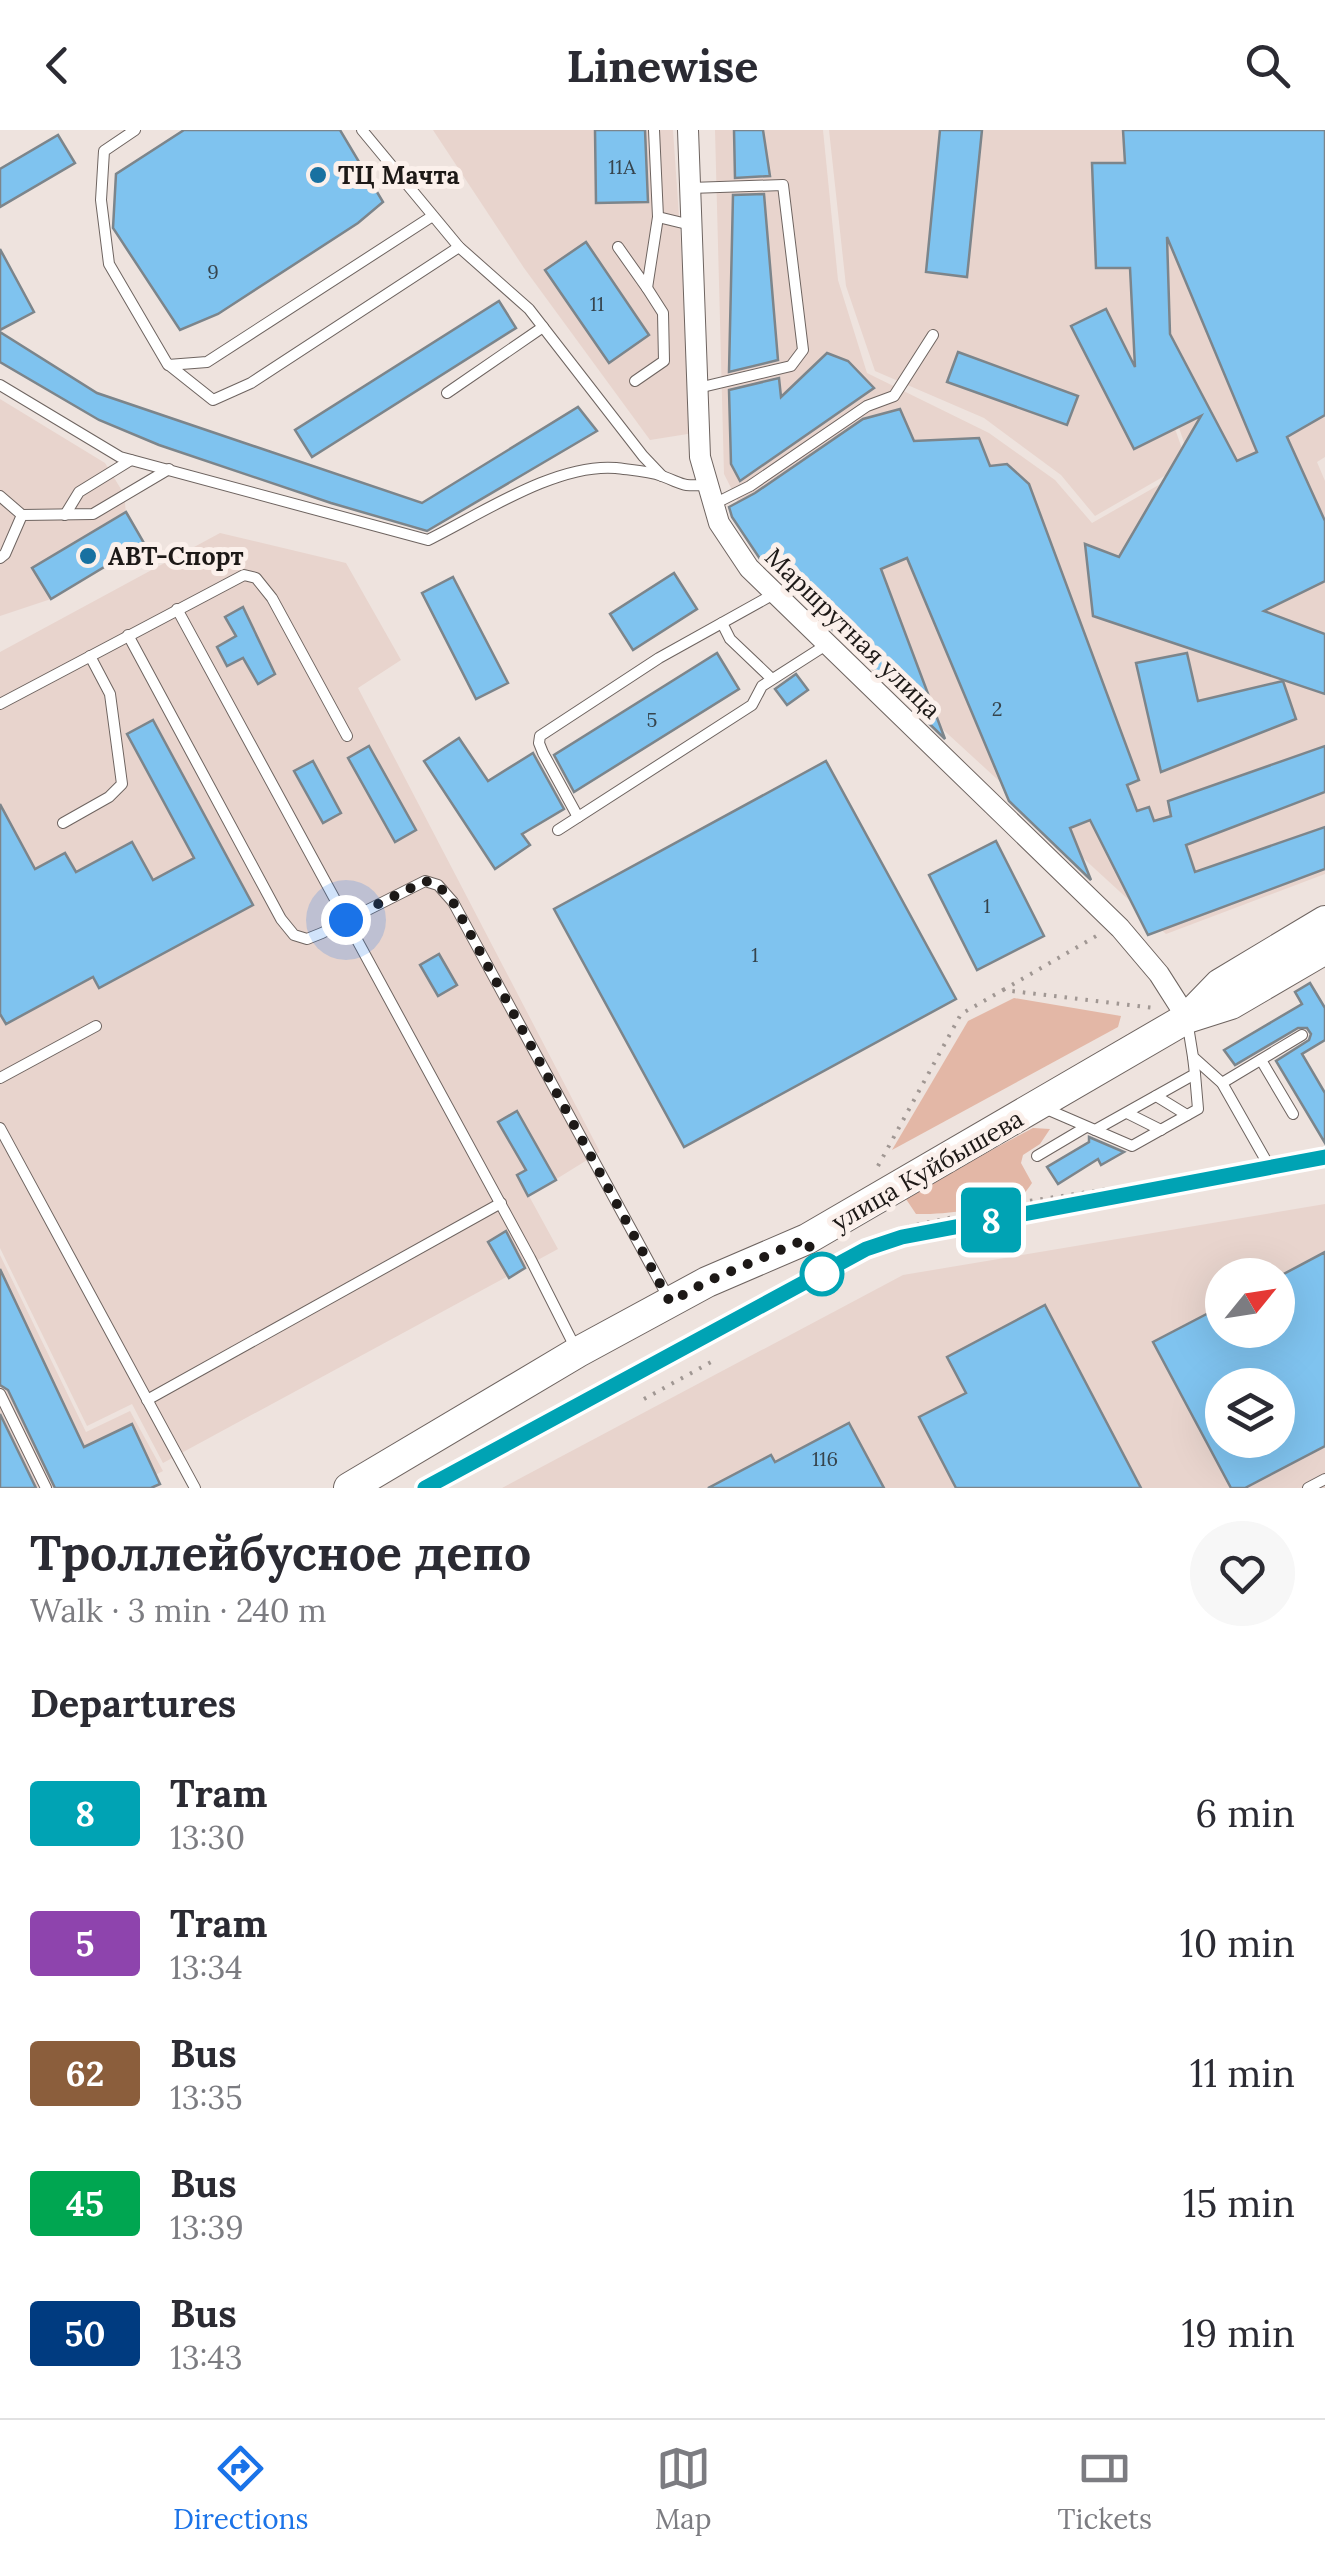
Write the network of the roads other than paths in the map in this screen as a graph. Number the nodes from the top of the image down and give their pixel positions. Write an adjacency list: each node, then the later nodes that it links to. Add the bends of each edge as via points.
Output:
1 (136, 130): 14 (lane, via 104,151 101,200 109,264)
2 (362, 130): 6 (lane)
3 (654, 130): 7 (lane)
4 (688, 130): 5 (street, Маршрутная улица)
5 (690, 188): 8 (street, Маршрутная улица); 17 (lane, via 783,185 802,350 791,366)
6 (431, 217): 10 (lane); 14 (lane, via 207,362)
7 (658, 217): 8 (lane); 11 (lane)
8 (691, 225): 17 (street, Маршрутная улица)
9 (618, 247): 11 (lane)
10 (459, 248): 12 (lane); 14 (lane, via 213,400)
11 (647, 288): 15 (lane, via 663,313 664,361)
12 (543, 327): 18 (lane); 21 (lane)
13 (933, 335): 22 (lane, via 894,396 867,406 750,486)
14 (168, 365)
15 (635, 382)
16 (0, 386): 19 (lane)
17 (697, 388): 22 (street, Маршрутная улица, via 700,457)
18 (447, 393)
19 (132, 460): 20 (lane); 24 (lane, via 80,492)
20 (169, 470): 21 (lane, via 428,540 569,474 599,468); 24 (lane, via 94,514)
21 (662, 476): 22 (lane)
22 (710, 495): 27 (street, Маршрутная улица, via 719,523)
23 (0, 496): 25 (lane)
24 (65, 515): 25 (lane)
25 (22, 516): 26 (lane)
26 (0, 558)
27 (775, 594): 29 (lane); 31 (street, Маршрутная улица)
28 (177, 609): 30 (lane); 35 (lane, via 228,581 256,578); 39 (lane)
29 (722, 623): 33 (lane); 36 (lane, via 540,736)
30 (128, 635): 32 (lane); 39 (lane, via 294,935 307,939)
31 (827, 644): 33 (lane); 42 (street, Маршрутная улица, via 1120,928)
32 (90, 656): 34 (lane); 37 (lane, via 110,694 122,784)
33 (772, 679): 36 (lane, via 752,705)
34 (0, 704)
35 (347, 736)
36 (578, 817): 38 (lane)
37 (62, 822)
38 (558, 830)
39 (346, 920): 60 (lane); 61 (lane, via 425,881 453,902)
40 (1325, 921): 42 (main road, улица Куйбышева, via 1220,984)
41 (1325, 950): 42 (main road, улица Куйбышева, via 1230,1004)
42 (1186, 1018): 45 (lane); 51 (main road, улица Куйбышева)
43 (96, 1026): 48 (lane)
44 (1302, 1035): 46 (lane)
45 (1193, 1058): 47 (lane); 49 (lane)
46 (1261, 1060): 49 (lane); 53 (lane)
47 (1195, 1074): 50 (lane); 54 (lane, via 1198,1109)
48 (0, 1078)
49 (1222, 1083): 59 (lane)
50 (1156, 1096): 52 (lane); 54 (lane)
51 (1038, 1106): 56 (lane); 61 (main road, улица Куйбышева, via 806,1239)
52 (1127, 1113): 56 (lane); 57 (lane)
53 (1293, 1114)
54 (1187, 1115): 57 (lane)
55 (0, 1128): 64 (lane)
56 (1091, 1129): 57 (lane, via 1132,1146); 58 (lane)
57 (1161, 1130)
58 (1037, 1156)
59 (1268, 1164)
60 (501, 1203): 62 (lane); 64 (lane)
61 (670, 1302): 62 (main road, улица Куйбышева)
62 (578, 1352): 68 (main road, улица Куйбышева)
63 (0, 1394): 66 (lane)
64 (147, 1400): 67 (lane)
65 (1325, 1479): 69 (lane)
66 (46, 1488)
67 (195, 1488)
68 (349, 1488)
69 (1308, 1488)

